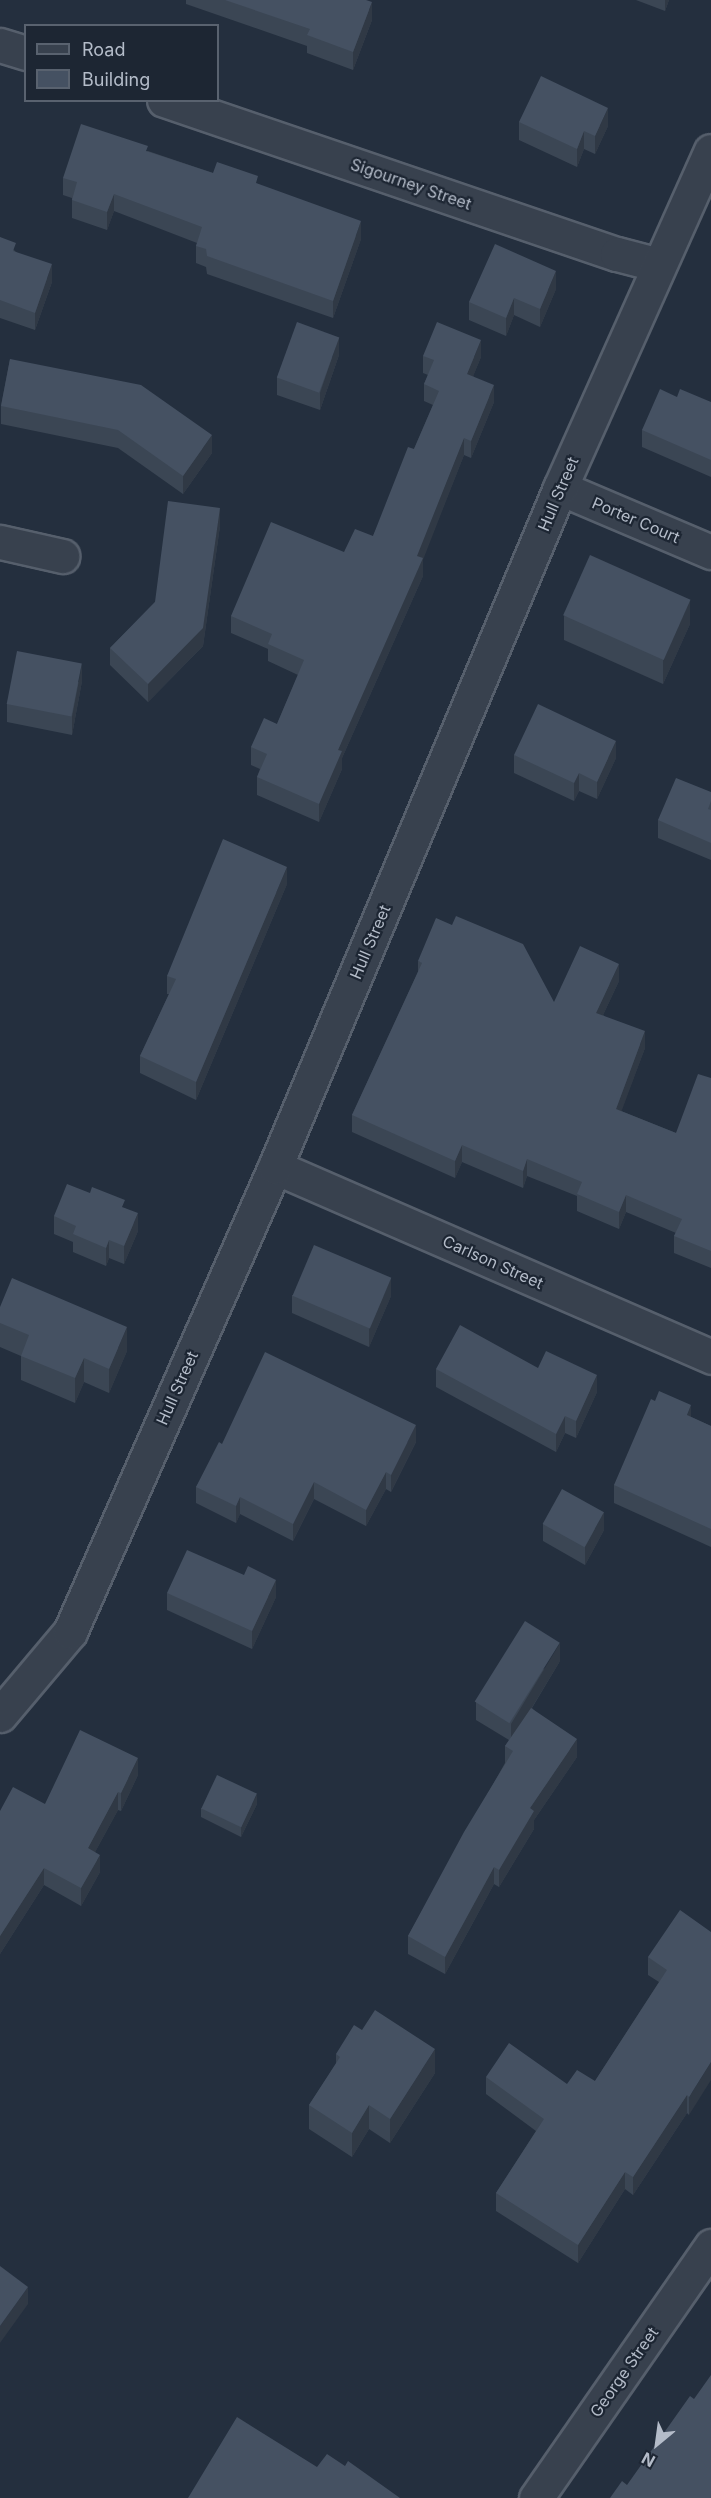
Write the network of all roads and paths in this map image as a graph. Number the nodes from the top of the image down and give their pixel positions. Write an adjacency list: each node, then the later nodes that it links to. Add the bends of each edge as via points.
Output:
1 (0, 45): 2 (street)
2 (24, 52)
3 (170, 102): 5 (street, Sigourney Street)
4 (711, 151): 5 (street, Hull Street)
5 (659, 265): 6 (street, Hull Street)
6 (561, 488): 8 (street, Porter Court); 10 (street, Hull Street)
7 (0, 542): 9 (street)
8 (711, 552)
9 (63, 556)
10 (275, 1167): 11 (street, Carlson Street); 12 (street, Hull Street, via 70,1632)
11 (711, 1357)
12 (0, 1715)
13 (711, 2246): 14 (street, George Street)
14 (537, 2498)

